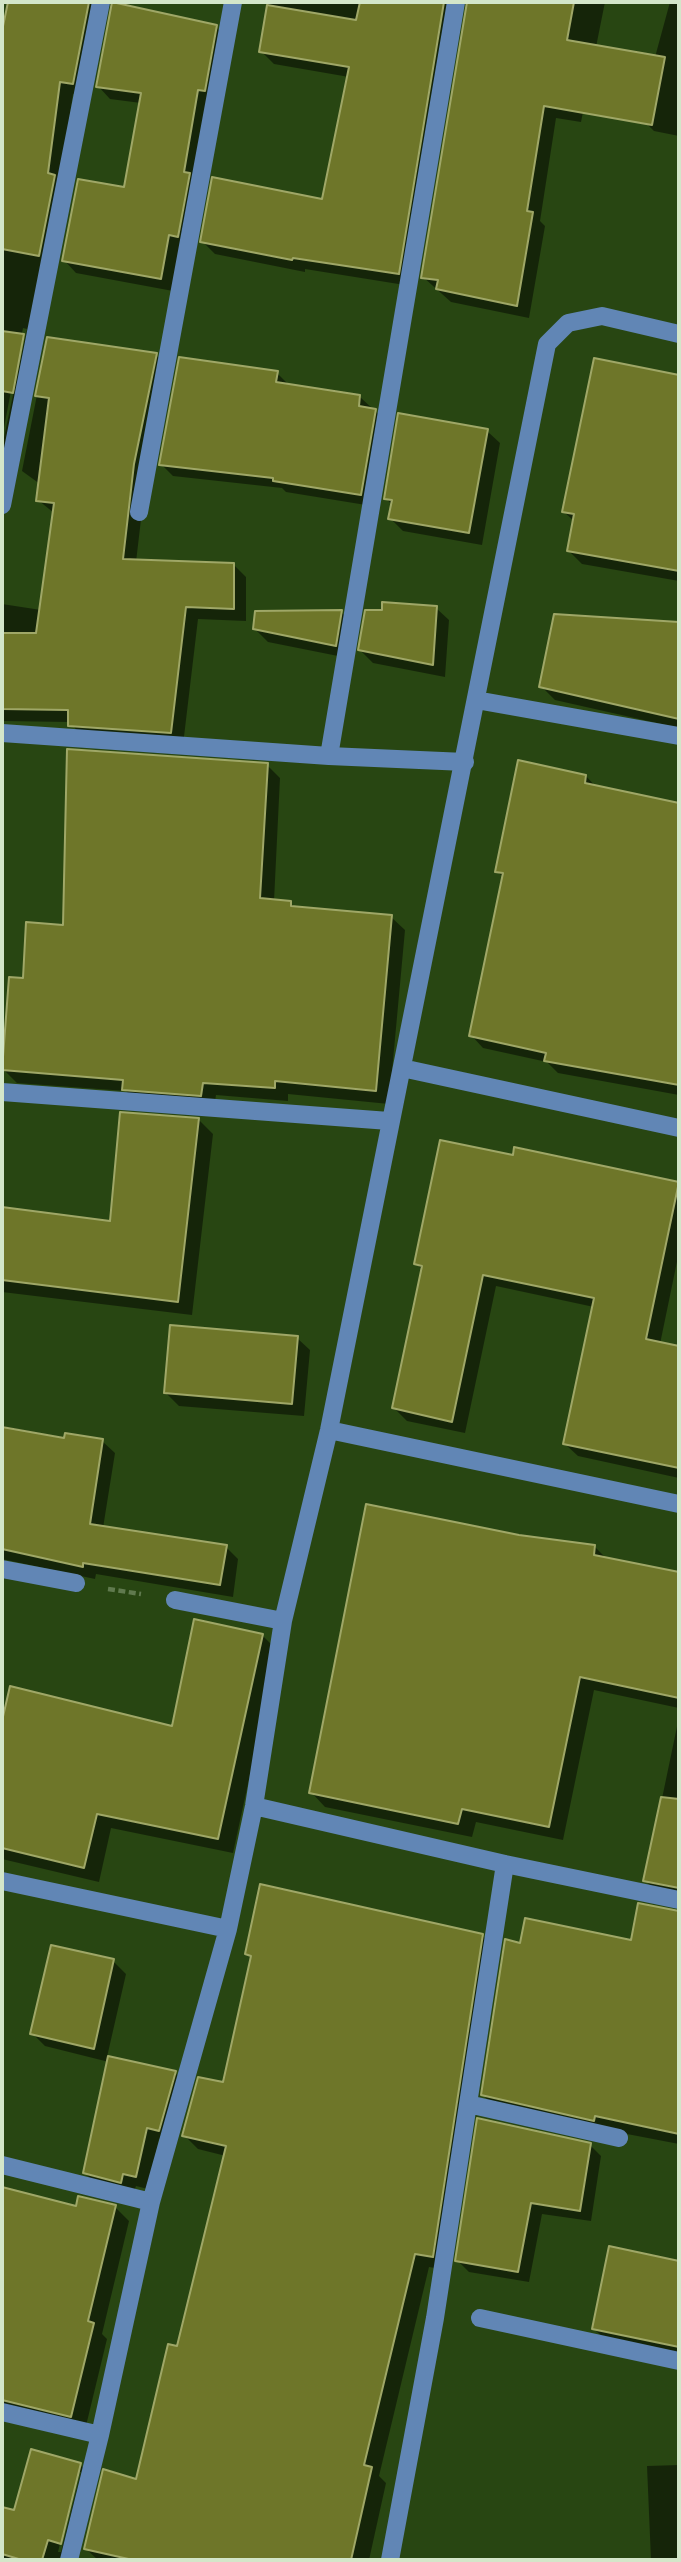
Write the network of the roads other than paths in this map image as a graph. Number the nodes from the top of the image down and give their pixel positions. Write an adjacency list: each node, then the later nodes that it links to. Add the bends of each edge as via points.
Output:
1 (101, 2): 5 (street)
2 (233, 2): 6 (street)
3 (456, 2): 10 (street)
4 (679, 334): 7 (street, via 602,316 568,323 547,344)
5 (2, 505)
6 (139, 512)
7 (476, 700): 9 (street); 11 (street)
8 (2, 733): 10 (street)
9 (679, 736)
10 (328, 757): 11 (street)
11 (464, 762): 12 (street)
12 (402, 1069): 14 (street); 15 (street)
13 (2, 1092): 14 (street)
14 (389, 1121): 16 (street)
15 (679, 1128)
16 (329, 1430): 17 (street); 21 (street)
17 (679, 1504)
18 (2, 1570): 19 (street)
19 (76, 1583)
20 (175, 1601): 21 (street)
21 (283, 1621): 22 (street)
22 (254, 1806): 23 (street); 26 (street)
23 (505, 1864): 25 (street); 27 (street)
24 (2, 1881): 26 (street)
25 (679, 1900)
26 (228, 1929): 30 (street)
27 (468, 2104): 28 (street); 36 (street, via 435,2318)
28 (619, 2138)
29 (2, 2165): 30 (street)
30 (151, 2202): 34 (street)
31 (480, 2318): 32 (street)
32 (679, 2361)
33 (2, 2412): 34 (street)
34 (100, 2435): 35 (street)
35 (69, 2560)
36 (390, 2560)

